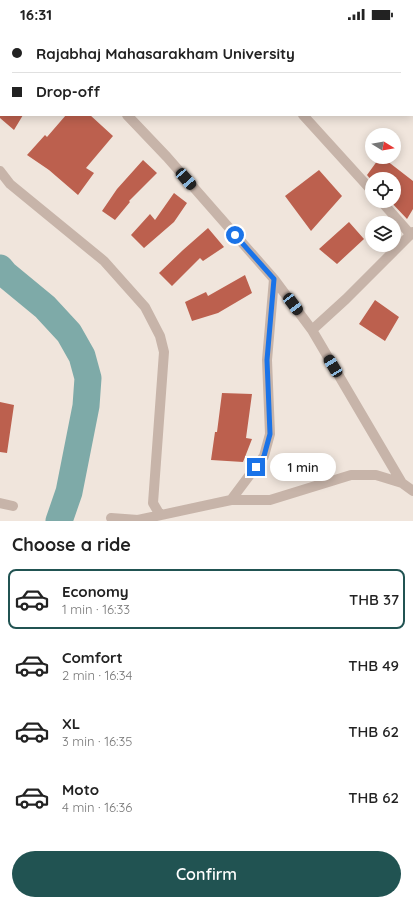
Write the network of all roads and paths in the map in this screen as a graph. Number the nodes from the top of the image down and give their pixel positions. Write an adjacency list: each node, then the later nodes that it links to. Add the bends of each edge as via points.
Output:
1 (128, 116): 7 (street)
2 (304, 116): 4 (street)
3 (0, 171): 14 (street, via 10,184 104,261 144,307 160,336 164,352 153,502)
4 (365, 183)
5 (388, 208): 6 (street)
6 (412, 233): 8 (street)
7 (274, 279): 8 (street); 11 (street, via 267,360 270,434 264,456)
8 (312, 330): 9 (street)
9 (402, 483): 10 (street); 11 (street, via 376,475 351,476 270,500)
10 (413, 492)
11 (231, 500): 14 (street)
12 (0, 503): 13 (street)
13 (13, 506)
14 (160, 515): 16 (street)
15 (111, 518): 16 (street)
16 (138, 521)

